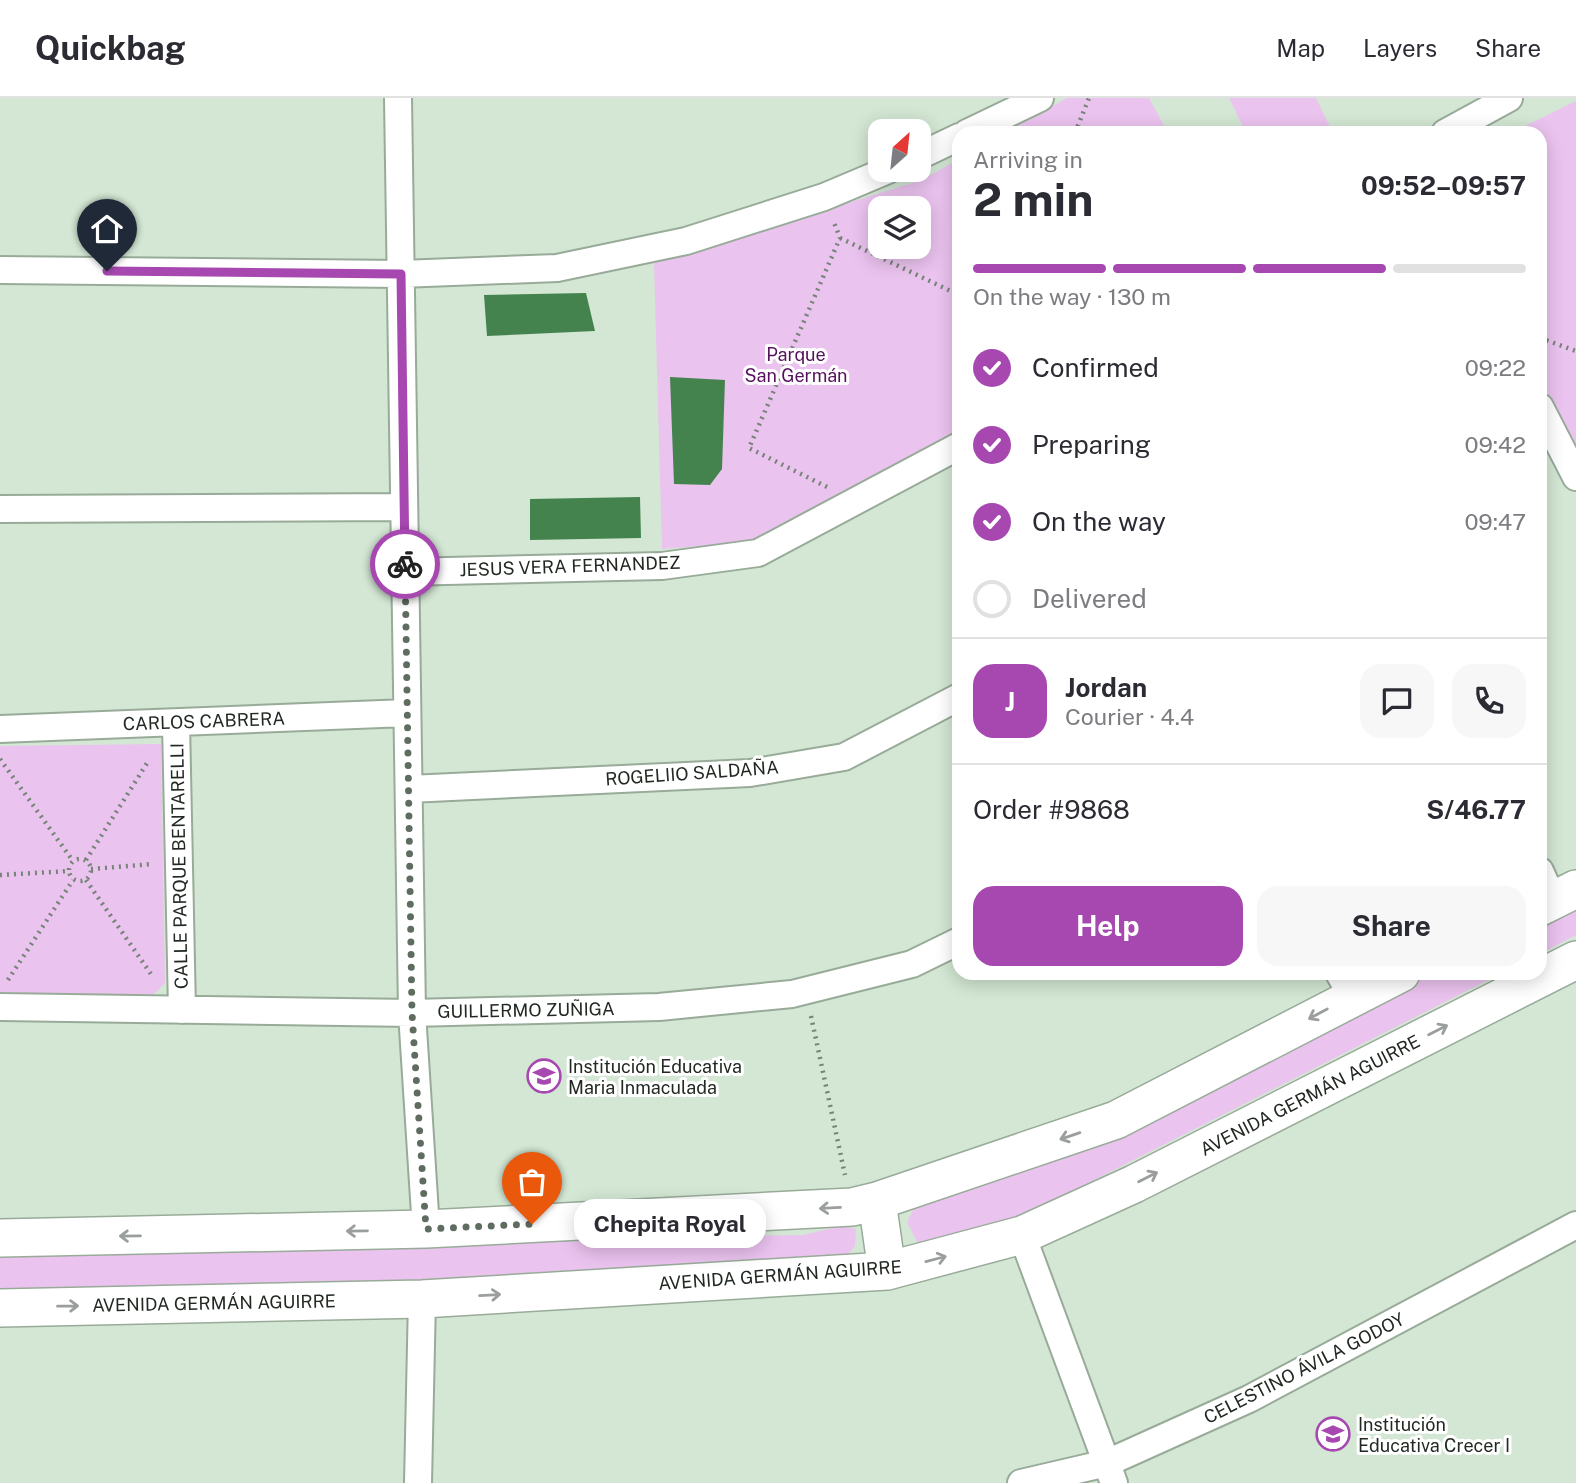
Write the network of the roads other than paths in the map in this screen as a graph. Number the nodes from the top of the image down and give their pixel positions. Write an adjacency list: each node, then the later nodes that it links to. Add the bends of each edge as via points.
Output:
1 (398, 98): 10 (street)
2 (1040, 98): 4 (street)
3 (1509, 98): 5 (street)
4 (982, 126)
5 (1457, 126)
6 (952, 140): 7 (street)
7 (931, 150)
8 (868, 178): 10 (street, via 686,242 558,268)
9 (0, 270): 10 (street)
10 (401, 274): 14 (street)
11 (1547, 421): 13 (street)
12 (952, 450): 16 (street, JESUS VERA FERNANDEZ, via 758,553 663,566)
13 (1576, 477)
14 (404, 507): 15 (street); 16 (street)
15 (0, 509)
16 (405, 572): 18 (street)
17 (952, 701): 21 (street, ROGELIIO SALDAÑA, via 831,760 750,773)
18 (407, 713): 19 (street, CARLOS CABRERA); 21 (street)
19 (176, 723): 20 (street, CARLOS CABRERA); 29 (street, CALLE PARQUE BENTARELLI)
20 (0, 729)
21 (409, 789): 30 (street)
22 (952, 944): 30 (street, GUILLERMO ZUÑIGA, via 912,964 792,995 659,1007)
23 (1576, 960): 24 (main road, AVENIDA GERMÁN AGUIRRE, one-way to 23)
24 (1547, 975)
25 (1369, 980): 27 (main road)
26 (1537, 980): 34 (main road, AVENIDA GERMÁN AGUIRRE, one-way to 26, via 1135,1184)
27 (1346, 985): 31 (main road, one-way to 31, via 1116,1120)
28 (0, 1007): 29 (street, GUILLERMO ZUÑIGA)
29 (182, 1010): 30 (street, GUILLERMO ZUÑIGA)
30 (412, 1013): 33 (street)
31 (865, 1204): 33 (main road, one-way to 33); 36 (main road)
32 (1576, 1225): 39 (street, CELESTINO ÁVILA GODOY)
33 (426, 1229): 35 (main road, one-way to 35)
34 (1023, 1235): 36 (main road, AVENIDA GERMÁN AGUIRRE, one-way to 34); 39 (street)
35 (0, 1238)
36 (887, 1271): 37 (main road, AVENIDA GERMÁN AGUIRRE, one-way to 36)
37 (422, 1299): 38 (main road, AVENIDA GERMÁN AGUIRRE, one-way to 37); 40 (street)
38 (0, 1308)
39 (1110, 1473): 41 (street, CELESTINO ÁVILA GODOY)
40 (418, 1483)
41 (1021, 1483)

